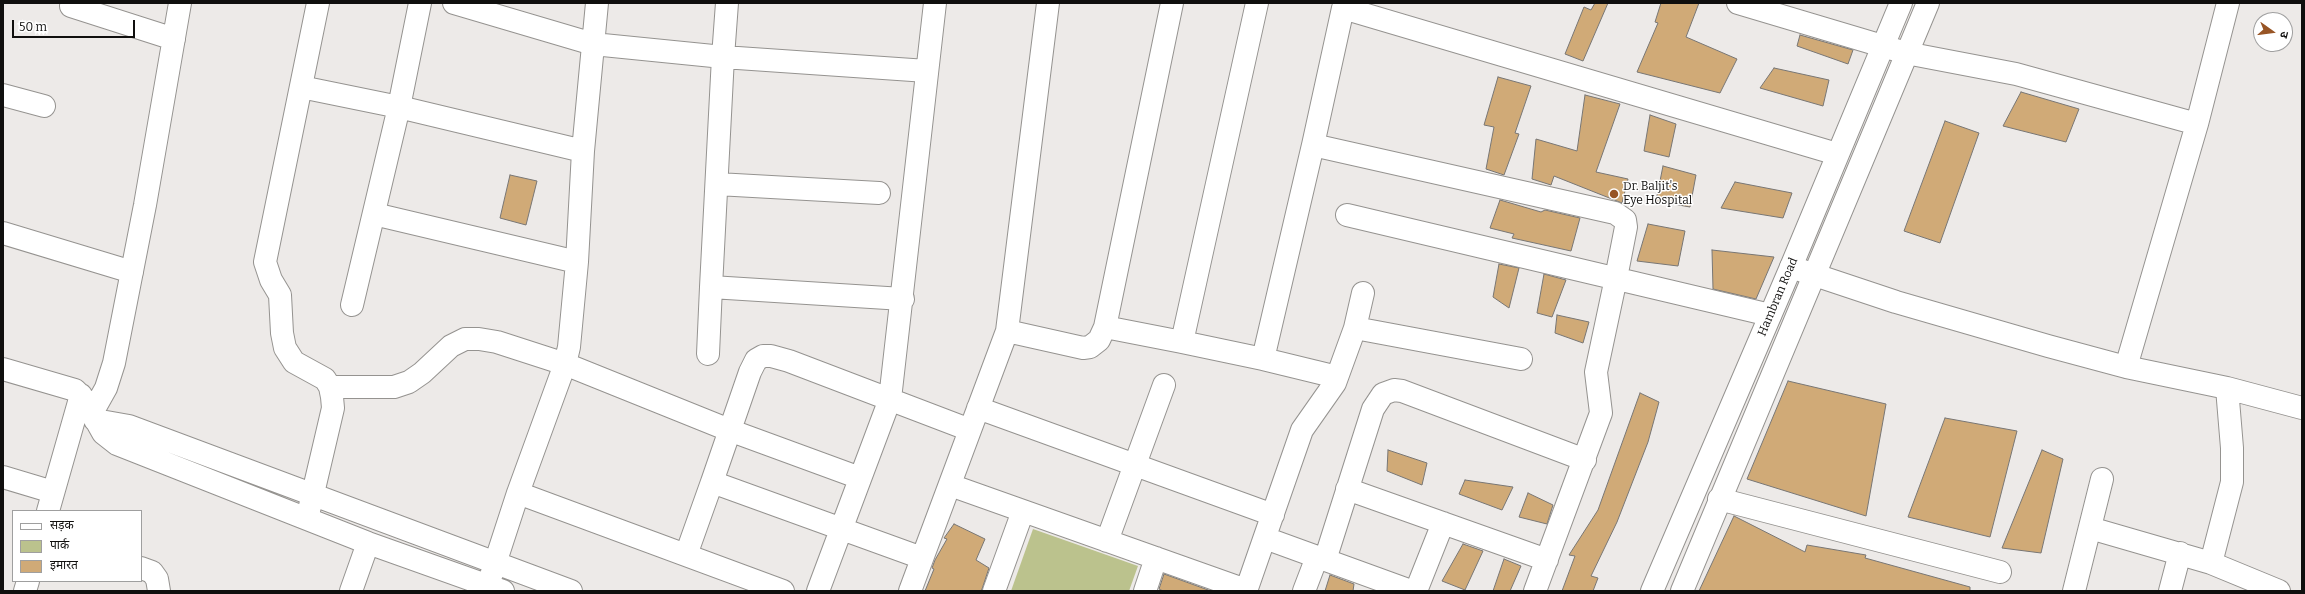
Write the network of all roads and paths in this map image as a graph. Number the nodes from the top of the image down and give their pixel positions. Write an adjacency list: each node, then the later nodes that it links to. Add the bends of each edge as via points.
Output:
1 (180, 3): 17 (street)
2 (318, 3): 23 (street)
3 (420, 3): 26 (street)
4 (454, 3): 18 (street)
5 (597, 3): 18 (street)
6 (727, 3): 21 (street)
7 (935, 3): 22 (street)
8 (1048, 3): 48 (street)
9 (1172, 3): 46 (street)
10 (1257, 3): 49 (street)
11 (1901, 3): 19 (street, Hambran Road)
12 (1928, 3): 20 (street, Hambran Road)
13 (2228, 3): 27 (street)
14 (1745, 4): 19 (street)
15 (1334, 5): 28 (street); 30 (street)
16 (71, 6): 17 (street)
17 (174, 39): 38 (street)
18 (593, 44): 21 (street); 29 (street)
19 (1882, 47): 20 (street); 30 (street, Hambran Road)
20 (1906, 53): 27 (street, via 2016,74); 39 (street, Hambran Road)
21 (723, 57): 22 (street); 31 (street)
22 (927, 71): 43 (street)
23 (301, 87): 26 (street); 58 (street, via 265,262 270,280 280,295 285,348 294,362 318,373)
24 (3, 95): 25 (street)
25 (44, 106)
26 (399, 107): 29 (street); 33 (street)
27 (2197, 124): 54 (street)
28 (1313, 145): 40 (street, via 1621,215 1626,227); 51 (street)
29 (583, 151): 36 (street)
30 (1837, 154): 37 (street, Hambran Road)
31 (716, 184): 32 (street); 41 (street)
32 (879, 192)
33 (374, 214): 36 (street); 44 (street)
34 (1347, 215): 40 (street)
35 (3, 232): 38 (street)
36 (577, 262): 53 (street)
37 (1791, 268): 39 (street); 45 (street, Hambran Road)
38 (132, 272): 63 (street, via 111,375)
39 (1813, 276): 54 (street, via 1962,322); 76 (street, Hambran Road)
40 (1616, 278): 45 (street); 66 (street, via 1596,372 1601,413)
41 (712, 287): 43 (street); 50 (street)
42 (1363, 293): 47 (street)
43 (903, 299): 60 (street)
44 (352, 305)
45 (1770, 315): 111 (street, Hambran Road)
46 (1105, 327): 48 (street, via 1096,343 1083,348); 49 (street)
47 (1355, 328): 52 (street); 56 (street)
48 (1007, 331): 61 (street)
49 (1182, 342): 51 (street)
50 (708, 354)
51 (1263, 359): 56 (street)
52 (1521, 359)
53 (565, 364): 58 (street, via 497,342 465,339 451,346 409,382 394,387); 64 (street); 74 (street)
54 (2126, 367): 59 (street)
55 (3, 369): 63 (street, via 74,390)
56 (1337, 377): 79 (street, via 1302,430)
57 (1164, 385): 67 (street)
58 (330, 387): 75 (street, via 333,408)
59 (2227, 388): 62 (street); 94 (street, via 2232,482)
60 (890, 399): 64 (street, via 789,361 763,356 756,360 750,372); 65 (street); 69 (street)
61 (978, 408): 65 (street); 67 (street)
62 (2302, 408)
63 (89, 409): 75 (street, via 117,422); 77 (street); 80 (street, via 103,434 117,444)
64 (730, 430): 69 (street); 71 (street)
65 (970, 430): 72 (street)
66 (1585, 460): 73 (street, via 1394,390 1383,394 1374,409); 92 (street)
67 (1136, 465): 79 (street); 85 (street)
68 (3, 477): 77 (street)
69 (860, 478): 82 (street)
70 (2102, 479): 83 (street)
71 (712, 482): 82 (street); 88 (street)
72 (950, 485): 78 (street); 89 (street)
73 (1347, 489): 81 (street); 91 (street)
74 (518, 494): 88 (street); 93 (street)
75 (314, 496): 80 (street); 93 (street)
76 (1720, 499): 96 (street); 112 (street, Hambran Road)
77 (51, 502)
78 (1023, 511): 85 (street); 105 (street)
79 (1273, 515): 84 (street)
80 (307, 519): 86 (street)
81 (1443, 523): 92 (street); 109 (street)
82 (841, 528): 89 (street); 103 (street)
83 (2090, 528): 87 (street); 113 (street)
84 (1265, 538): 91 (street); 98 (street)
85 (1107, 541): 90 (street)
86 (368, 544): 97 (street); 100 (street)
87 (2180, 553): 94 (street); 114 (street)
88 (686, 555): 102 (street)
89 (922, 558): 104 (street)
90 (1156, 558): 98 (street); 106 (street)
91 (1321, 558): 107 (street); 108 (street)
92 (1547, 560): 110 (street)
93 (495, 563): 97 (street); 101 (street)
94 (2211, 563): 115 (street)
95 (142, 568): 99 (street, via 152,572 158,579)
96 (2000, 572)
97 (495, 588)
98 (1246, 590)
99 (159, 591)
100 (351, 591)
101 (571, 591)
102 (783, 591)
103 (818, 591)
104 (910, 591)
105 (994, 591)
106 (1145, 591)
107 (1304, 591)
108 (1411, 591)
109 (1416, 591)
110 (1535, 591)
111 (1652, 591)
112 (1682, 591)
113 (2074, 591)
114 (2170, 591)
115 (2279, 591)

